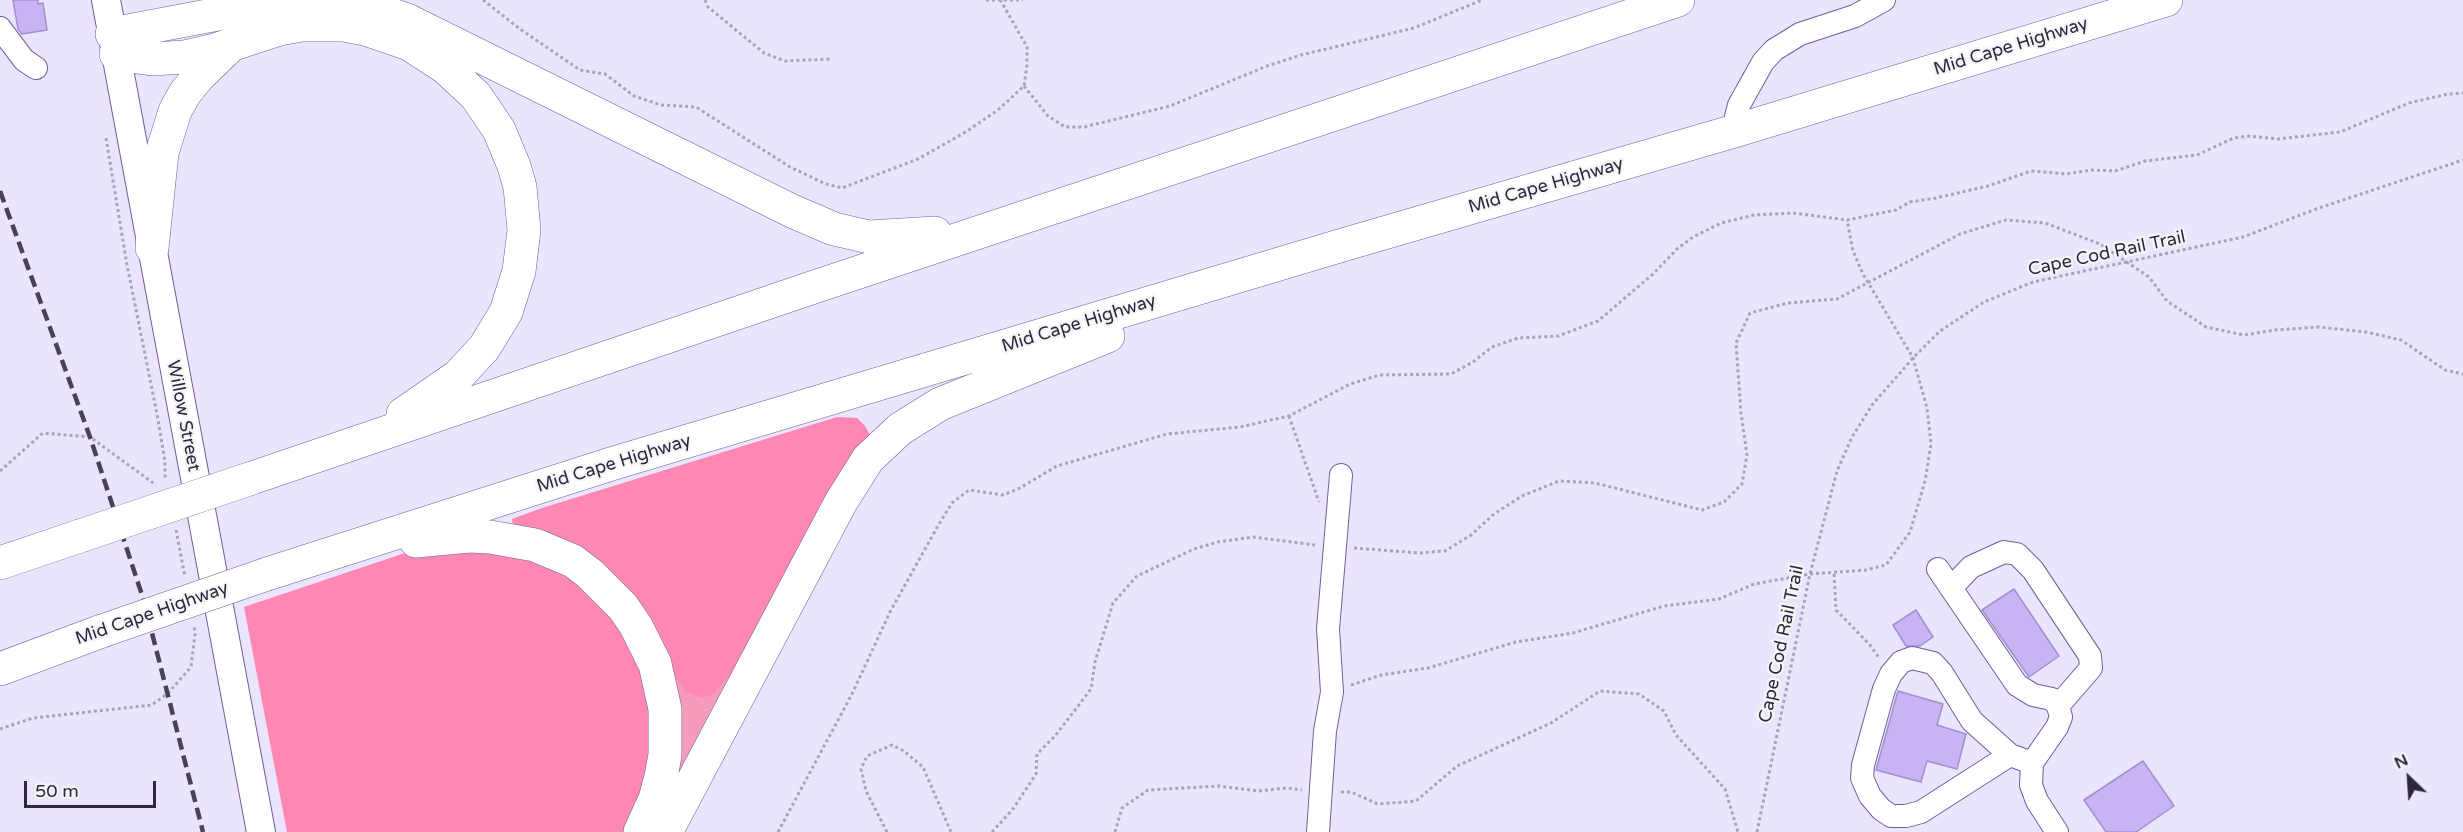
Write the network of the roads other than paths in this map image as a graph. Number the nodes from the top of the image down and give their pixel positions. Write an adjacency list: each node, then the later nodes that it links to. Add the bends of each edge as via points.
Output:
1 (106, 0): 8 (main road, Willow Street)
2 (296, 0): 3 (highway)
3 (305, 0): 8 (highway, via 276,3); 12 (highway, via 372,8 407,20 834,229 888,237)
4 (1678, 0): 12 (highway)
5 (1884, 0): 11 (street, via 1855,16 1800,34 1774,50 1739,105)
6 (2166, 0): 11 (highway, Mid Cape Highway)
7 (0, 28): 10 (street, via 24,60)
8 (114, 44): 9 (highway, via 152,59 200,54); 14 (main road, Willow Street)
9 (233, 44): 14 (highway, via 199,76 175,111 162,153); 15 (highway, via 279,29 323,24 365,29 409,44 446,68 476,96 499,130 514,166 523,209 523,251 506,312 484,348 458,376)
10 (36, 68)
11 (1738, 130): 13 (highway, Mid Cape Highway)
12 (999, 225): 15 (highway)
13 (1346, 244): 17 (highway, Mid Cape Highway, via 611,464); 27 (highway, via 940,404 882,443 841,502)
14 (152, 248): 25 (main road, Willow Street)
15 (361, 441): 18 (highway, bridge)
16 (1341, 475): 28 (street, via 1328,629 1332,692 1325,731)
17 (345, 549): 21 (highway, Mid Cape Highway, bridge); 26 (highway, via 470,536 513,540 573,561 607,590 623,607 646,644 662,684 666,709 661,777)
18 (0, 563)
19 (1938, 569): 20 (street)
20 (1952, 588): 22 (street, via 2017,685 2033,695 2052,699); 22 (street, via 1971,567 2004,552 2017,554 2033,570 2090,656 2091,668)
21 (0, 669)
22 (2058, 706): 24 (street, via 2061,717 2057,727)
23 (2010, 755): 23 (street, via 1972,721 1933,663 1912,658 1900,662 1884,689 1862,778 1870,796 1891,816 1906,816 1921,812); 24 (street)
24 (2032, 763): 29 (street, via 2031,784 2037,801)
25 (261, 832)
26 (640, 832)
27 (666, 832)
28 (1318, 832)
29 (2057, 832)

